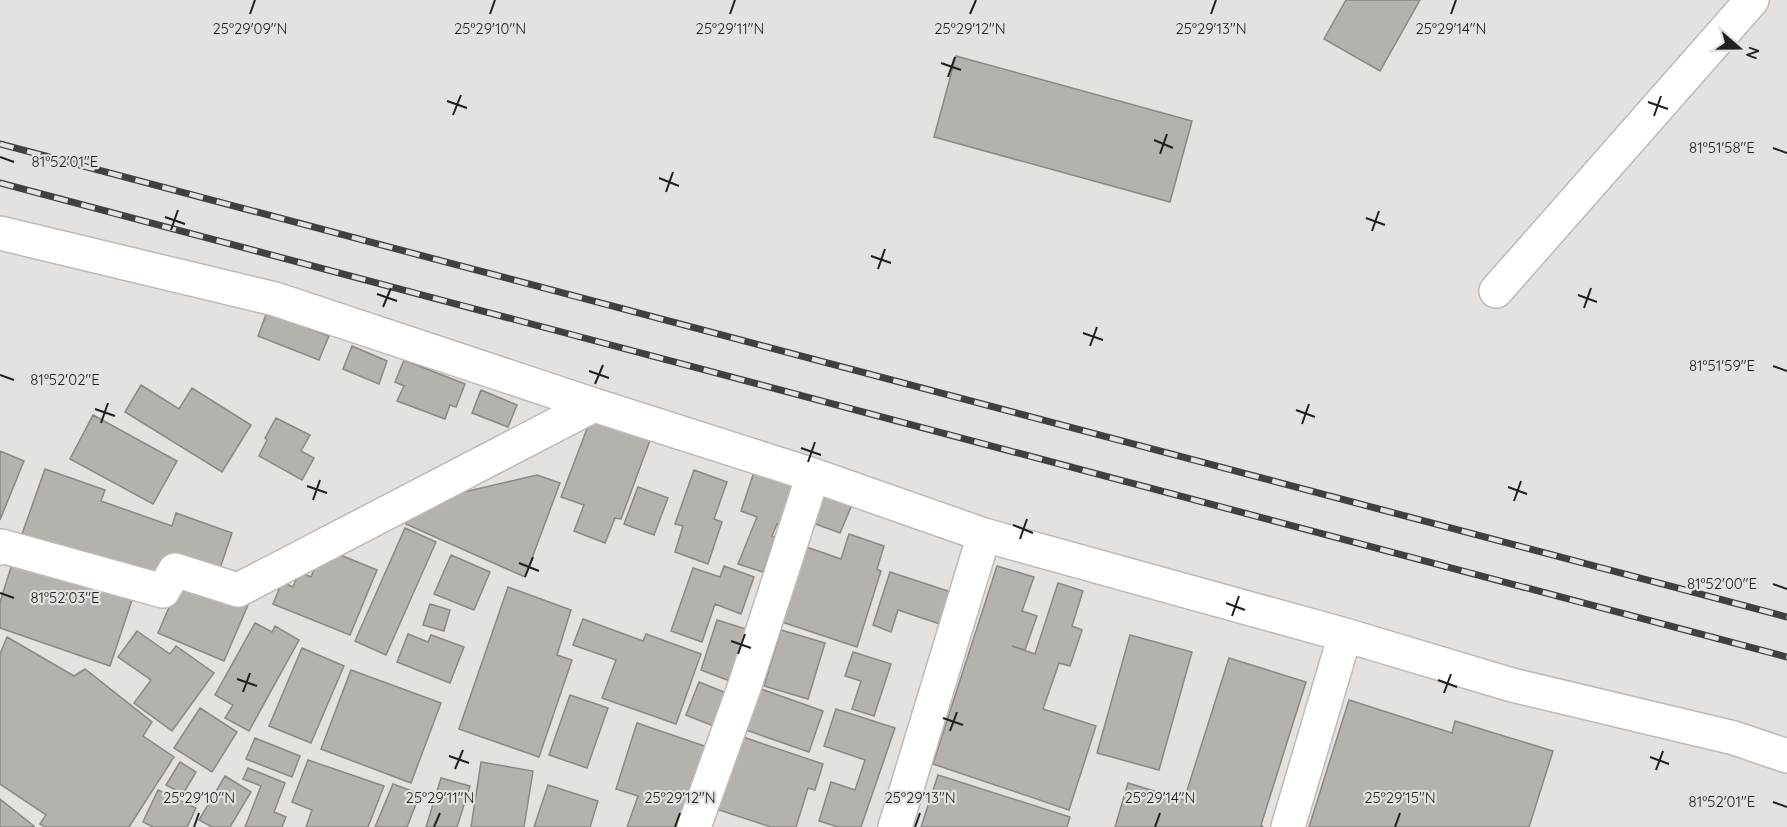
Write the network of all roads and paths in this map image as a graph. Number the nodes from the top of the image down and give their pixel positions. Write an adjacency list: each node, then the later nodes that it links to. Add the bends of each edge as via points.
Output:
1 (1752, 0): 3 (street)
2 (0, 233): 4 (street, via 275,299)
3 (1496, 291)
4 (594, 405): 5 (street); 7 (street, via 238,590 175,570 163,591)
5 (813, 475): 6 (street); 10 (street)
6 (984, 535): 8 (street); 11 (street)
7 (0, 548)
8 (1345, 635): 9 (street, via 1512,686 1734,738); 12 (street)
9 (1787, 756)
10 (694, 827)
11 (895, 827)
12 (1288, 827)

